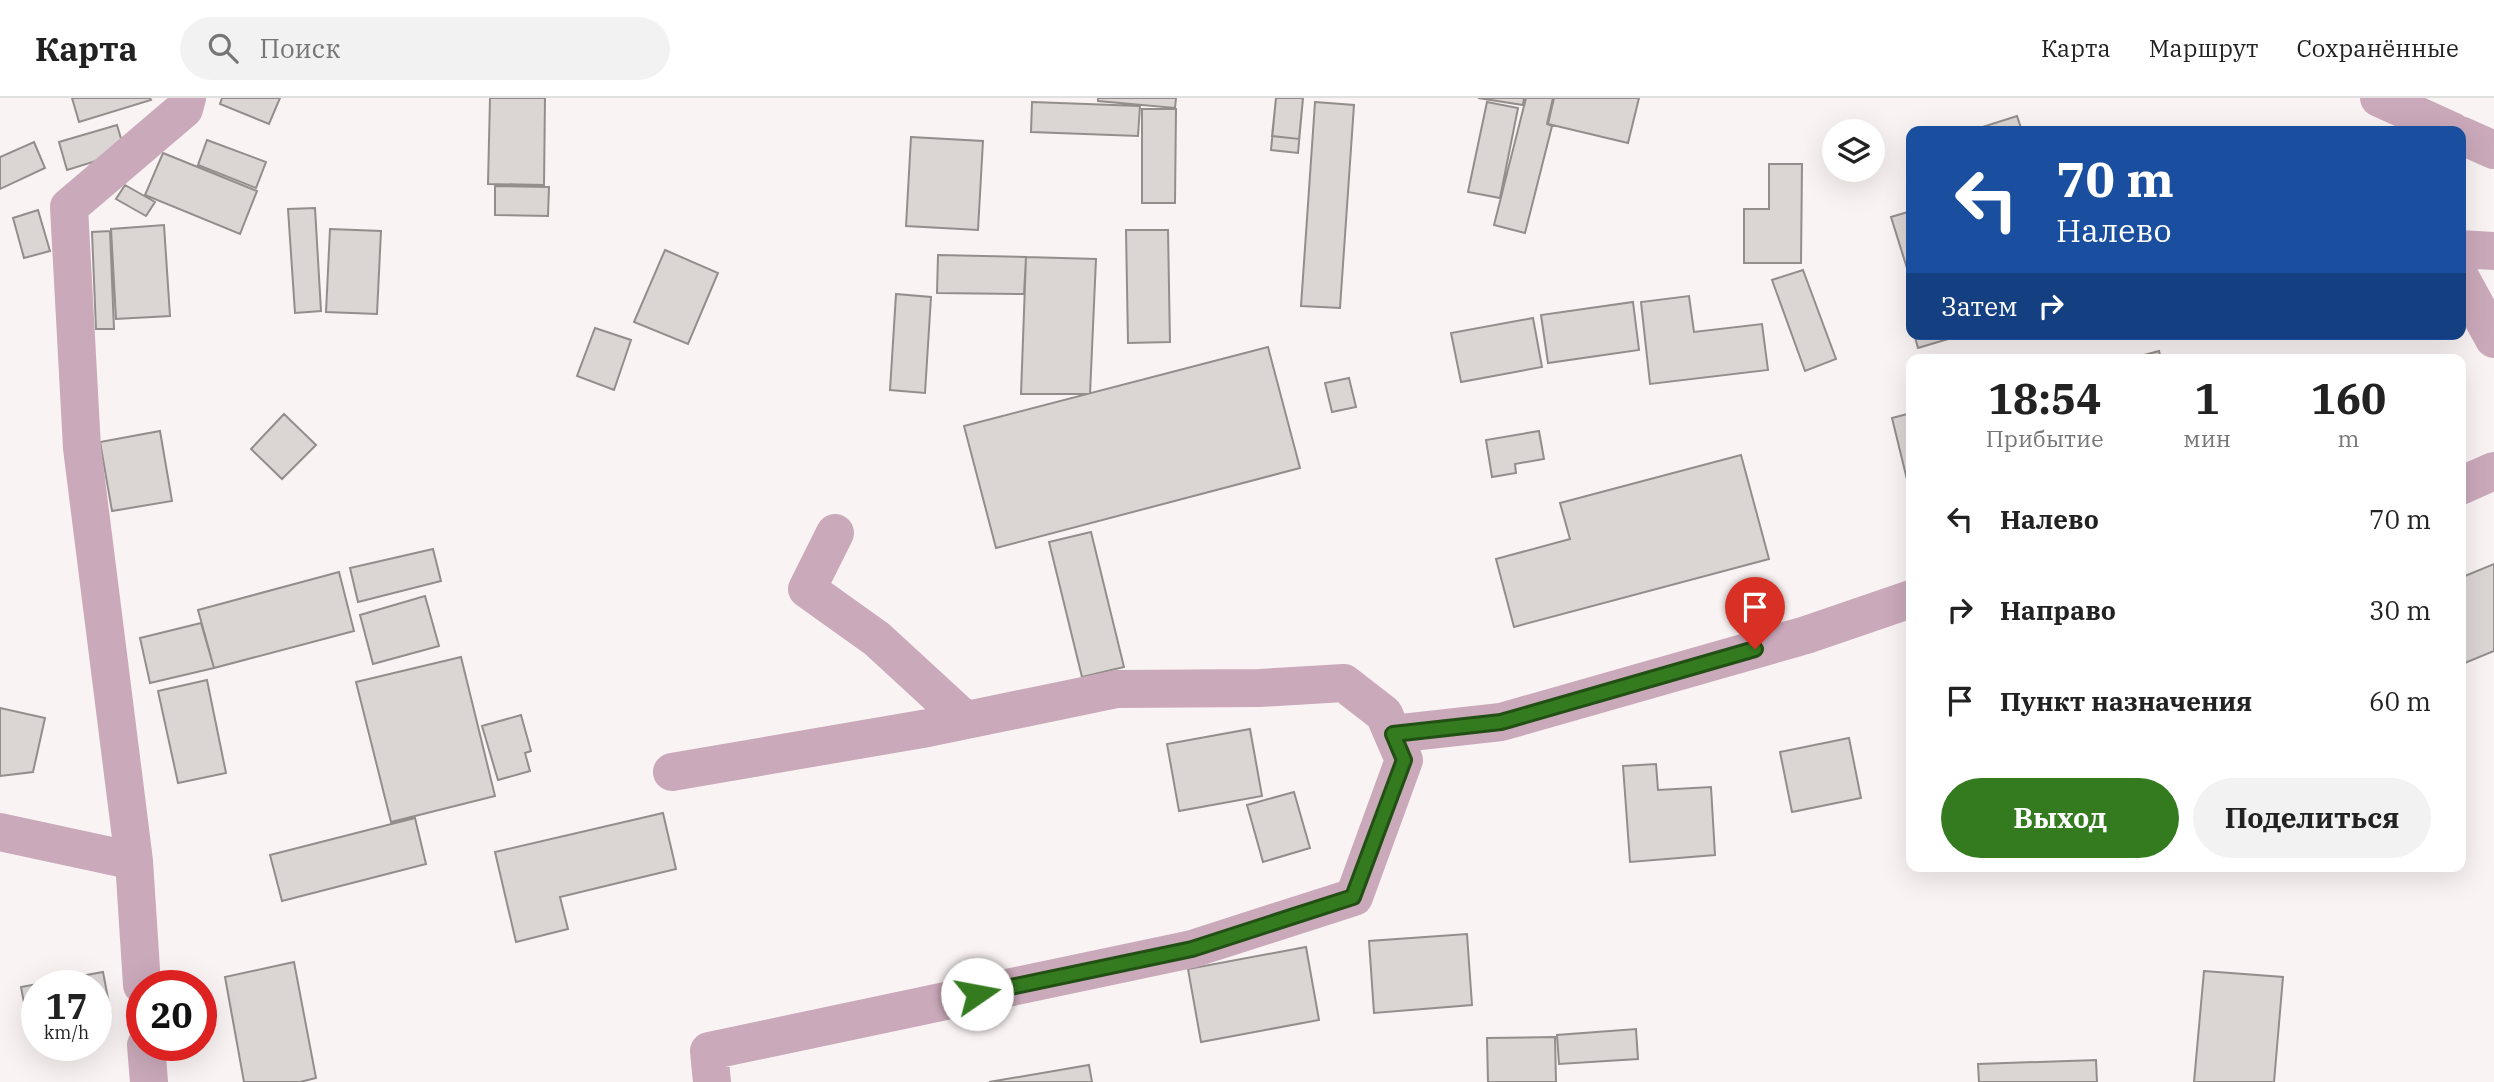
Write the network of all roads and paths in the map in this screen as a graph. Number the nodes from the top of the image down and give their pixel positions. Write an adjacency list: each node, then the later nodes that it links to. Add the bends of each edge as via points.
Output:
1 (187, 98): 20 (street, via 184,108 69,207 82,448)
2 (2364, 98): 4 (street)
3 (2379, 98): 5 (street)
4 (2379, 126)
5 (2441, 126)
6 (2466, 138): 7 (street)
7 (2494, 150)
8 (2466, 249): 9 (street)
9 (2494, 251)
10 (2466, 288): 11 (street)
11 (2494, 339)
12 (2494, 471): 13 (street)
13 (2466, 483)
14 (835, 533): 16 (street, via 807,589 877,639)
15 (1906, 601): 17 (street, via 1806,635 1501,722)
16 (965, 720): 17 (street, via 1117,689 1344,683 1384,714); 18 (street)
17 (1393, 734): 24 (street, via 1404,760 1353,897 1192,949 709,1051)
18 (672, 772)
19 (0, 832): 20 (street)
20 (134, 861): 21 (street)
21 (141, 970)
22 (147, 1061): 23 (street)
23 (149, 1082)
24 (712, 1082)

